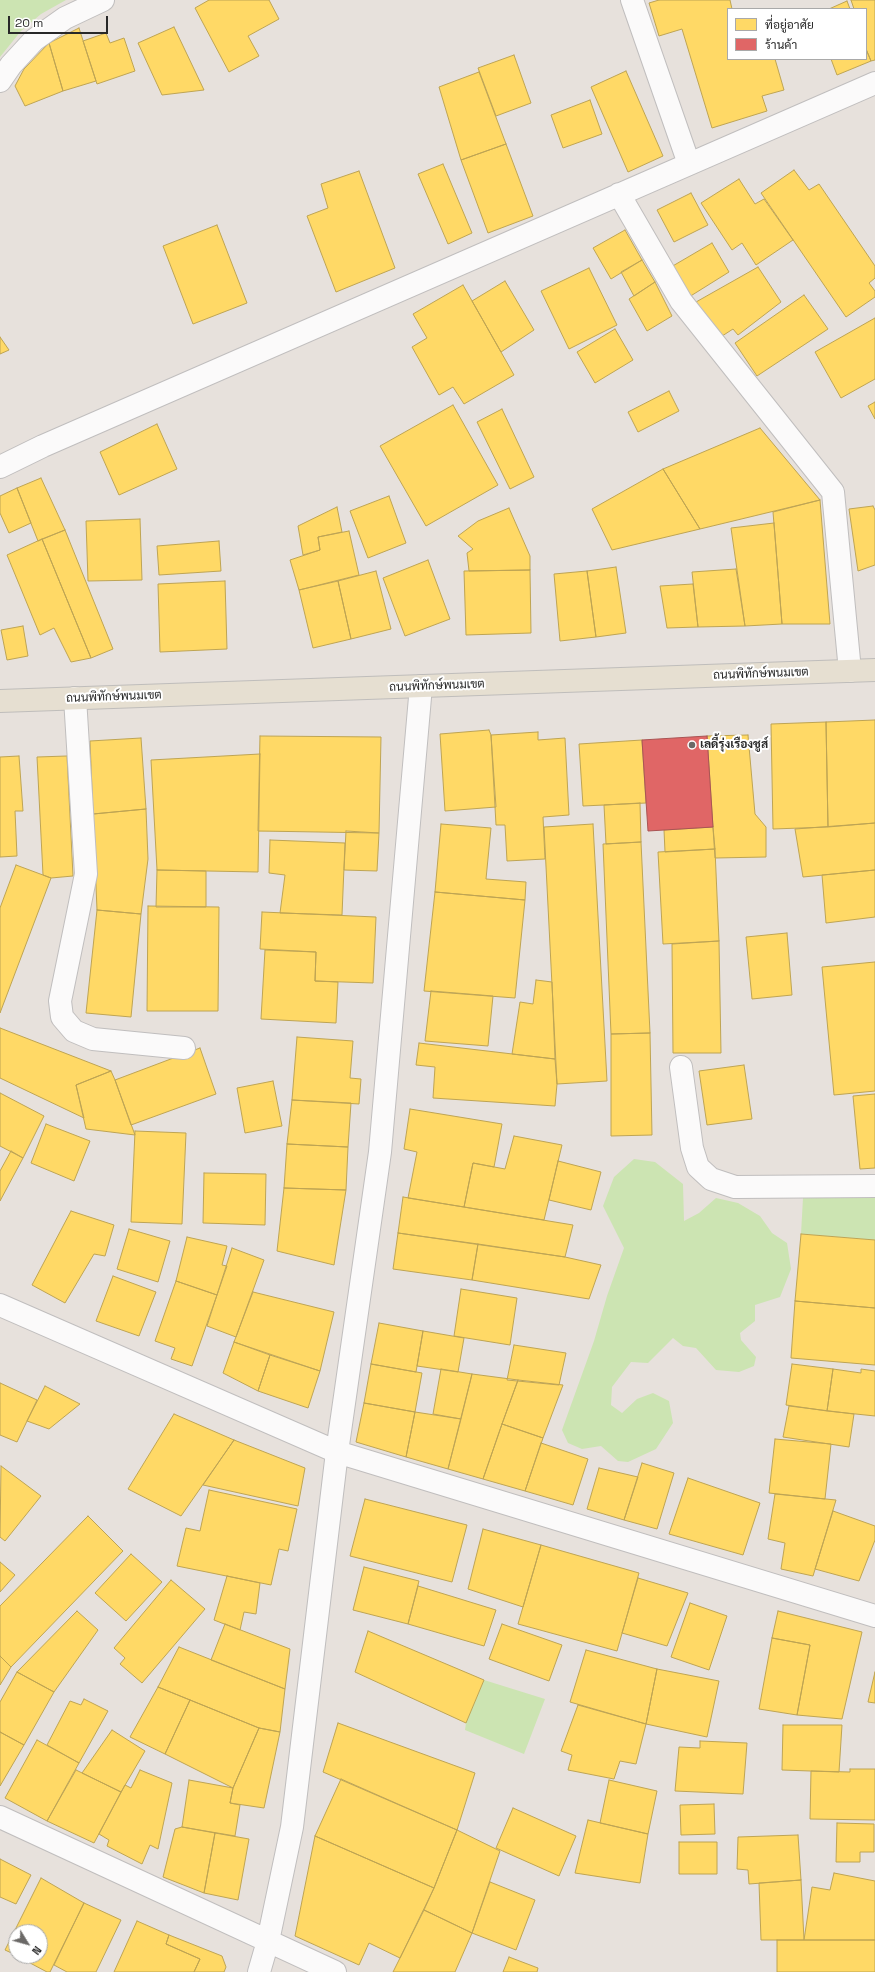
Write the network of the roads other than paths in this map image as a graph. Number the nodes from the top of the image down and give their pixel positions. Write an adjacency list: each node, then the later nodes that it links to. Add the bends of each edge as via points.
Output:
1 (103, 0): 3 (street, via 65,18 34,40)
2 (632, 0): 5 (street)
3 (0, 81)
4 (875, 83): 5 (street)
5 (689, 164): 6 (street)
6 (619, 194): 7 (street); 9 (street, via 681,301 833,492)
7 (0, 467)
8 (875, 670): 9 (main road, ถนนพิทักษ์พนมเขต)
9 (850, 671): 10 (main road, ถนนพิทักษ์พนมเขต)
10 (421, 686): 11 (main road, ถนนพิทักษ์พนมเขต); 17 (street, via 380,1152)
11 (75, 698): 12 (main road, ถนนพิทักษ์พนมเขต); 13 (street, via 86,874 60,1001 62,1017 74,1031 93,1039)
12 (0, 701)
13 (184, 1048)
14 (681, 1067): 15 (street, via 692,1148 698,1167 711,1179 736,1187)
15 (875, 1186)
16 (0, 1305): 17 (street)
17 (337, 1452): 18 (street); 20 (street, via 292,1827)
18 (875, 1616)
19 (0, 1817): 20 (street)
20 (268, 1941): 21 (street); 22 (street)
21 (259, 1972)
22 (335, 1972)

